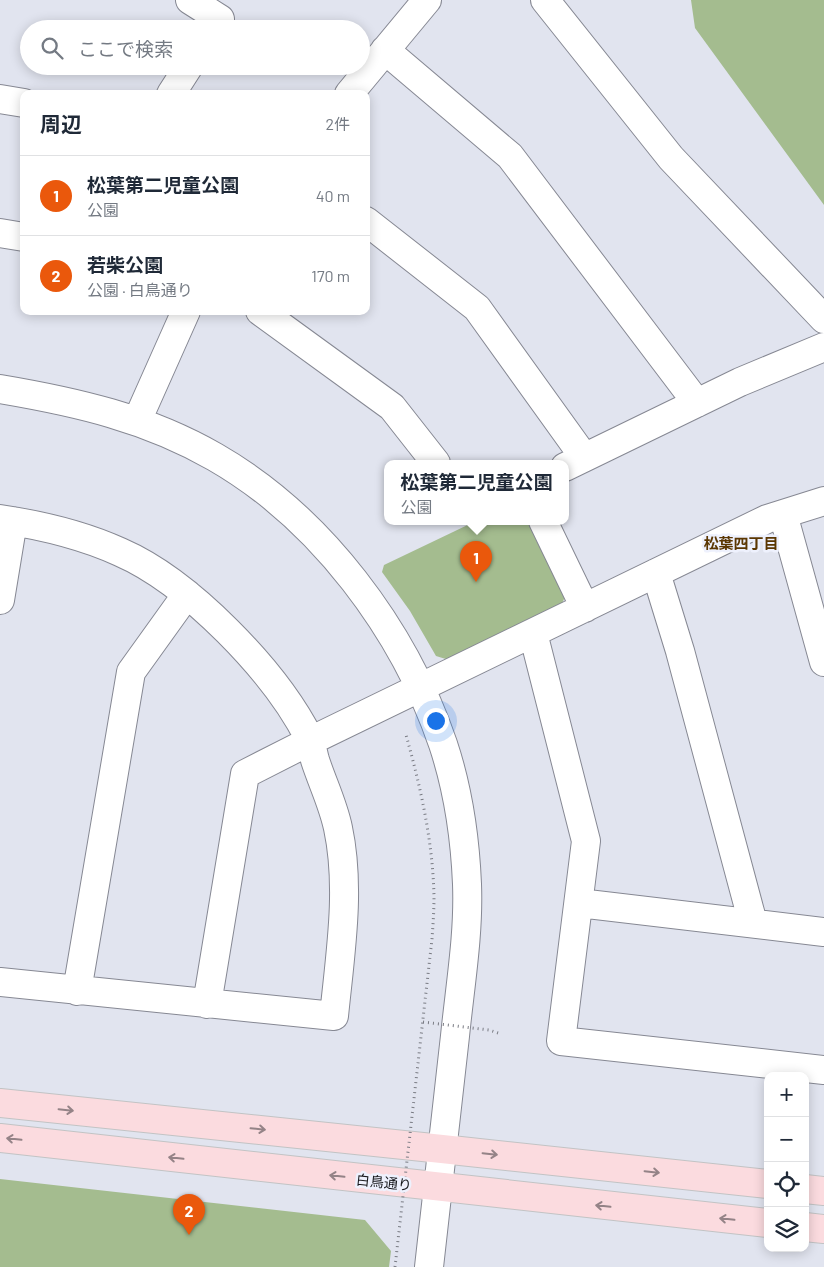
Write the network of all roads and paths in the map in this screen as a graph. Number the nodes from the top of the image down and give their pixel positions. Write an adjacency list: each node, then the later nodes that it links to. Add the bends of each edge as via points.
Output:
1 (190, 0): 4 (street)
2 (428, 0): 5 (street)
3 (545, 0): 18 (street, via 671,158)
4 (222, 16)
5 (385, 50): 6 (street); 21 (street, via 510,156)
6 (370, 68)
7 (183, 75): 9 (street)
8 (365, 75): 10 (street)
9 (174, 90)
10 (352, 90)
11 (0, 99): 12 (street)
12 (20, 102)
13 (370, 223): 24 (street, via 476,308)
14 (0, 232): 15 (street)
15 (20, 235)
16 (184, 315): 22 (street)
17 (266, 315): 23 (street, via 392,407)
18 (824, 319)
19 (824, 347): 21 (street)
20 (0, 389): 22 (street, via 86,406)
21 (697, 403): 24 (street)
22 (136, 421): 35 (street, via 215,458 248,479 309,530 373,607)
23 (434, 460)
24 (574, 462)
25 (824, 501): 26 (street)
26 (784, 514): 29 (street, via 767,519); 34 (street)
27 (7, 520): 30 (street, via 80,537 120,552 151,568); 31 (street)
28 (546, 525): 32 (street)
29 (656, 573): 32 (street); 39 (street, via 680,650)
30 (187, 594): 37 (street, via 241,645 270,680); 42 (street, via 131,672)
31 (0, 600)
32 (585, 608): 33 (street)
33 (533, 633): 35 (street); 38 (street, via 586,841)
34 (824, 662)
35 (420, 688): 37 (street); 49 (street, via 443,745 456,794 467,885 463,961)
36 (406, 736): 44 (path, bridge, via 426,819 434,897)
37 (310, 740): 43 (street, via 245,774); 43 (street, via 338,828 342,860 344,919 334,1016)
38 (578, 903): 39 (street); 46 (street, via 561,1042)
39 (753, 923): 40 (street)
40 (824, 932)
41 (0, 982): 42 (street)
42 (77, 991): 43 (street)
43 (207, 1004)
44 (423, 1022): 45 (path, bridge); 57 (path, bridge)
45 (501, 1034)
46 (824, 1070)
47 (0, 1103): 49 (main road, one-way to 49)
48 (0, 1138): 51 (main road, 白鳥通り, one-way to 48)
49 (442, 1149): 50 (main road, one-way to 50); 51 (street)
50 (764, 1184)
51 (438, 1188): 54 (main road, 白鳥通り, one-way to 51); 58 (street)
52 (809, 1189): 53 (main road)
53 (824, 1191)
54 (764, 1224)
55 (809, 1227): 56 (main road)
56 (824, 1229)
57 (395, 1267)
58 (429, 1267)

